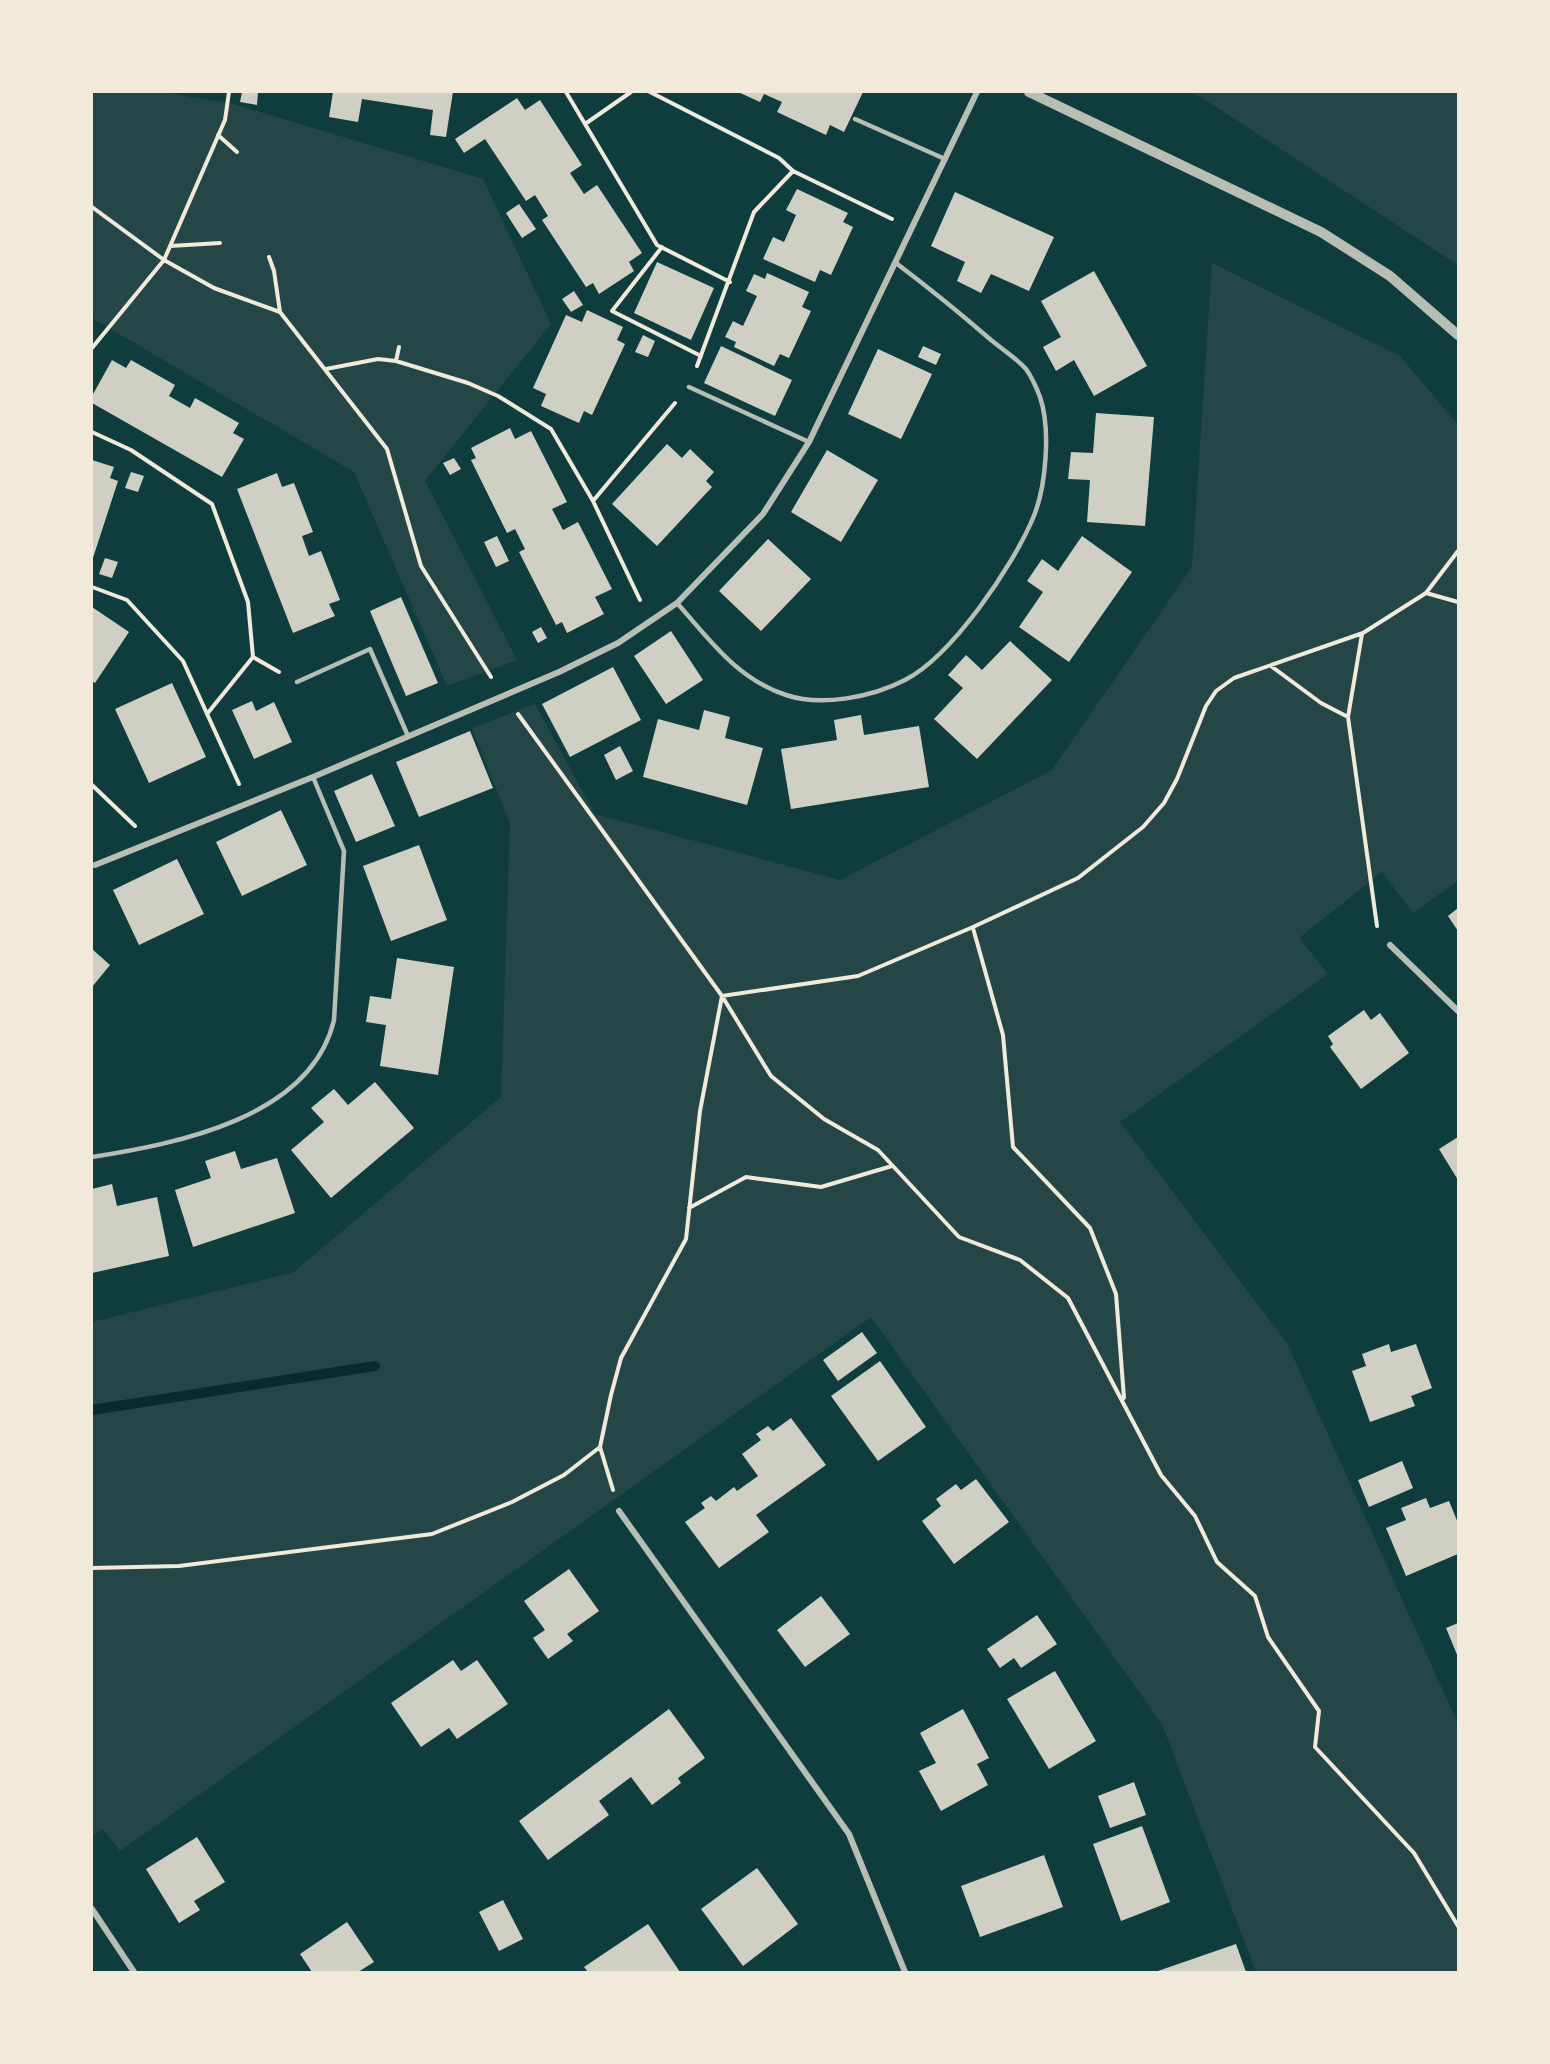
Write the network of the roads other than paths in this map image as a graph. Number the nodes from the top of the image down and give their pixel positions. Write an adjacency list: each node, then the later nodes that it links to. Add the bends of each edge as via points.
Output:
1 (977, 92): 4 (street)
2 (1029, 92): 6 (street, via 1321,232 1390,276)
3 (855, 119): 4 (lane)
4 (945, 159): 5 (street)
5 (896, 263): 8 (street); 9 (lane, via 1026,370 1040,398 1046,435 1042,484 1033,518 999,578 967,623 930,662 906,680 873,693 828,701 788,696 758,684 729,663)
6 (1458, 335)
7 (689, 387): 8 (lane)
8 (809, 442): 9 (street, via 763,514)
9 (677, 603): 11 (street, via 618,643)
10 (297, 682): 11 (lane, via 370,649)
11 (408, 736): 12 (street)
12 (313, 777): 13 (street); 16 (lane, via 344,851 334,1020 324,1048 301,1079 265,1105 228,1123 162,1146)
13 (93, 867)
14 (1390, 945): 15 (street)
15 (1458, 1011)
16 (92, 1156)
17 (619, 1511): 20 (street, via 849,1834)
18 (92, 1909): 19 (street)
19 (134, 1972)
20 (905, 1972)

